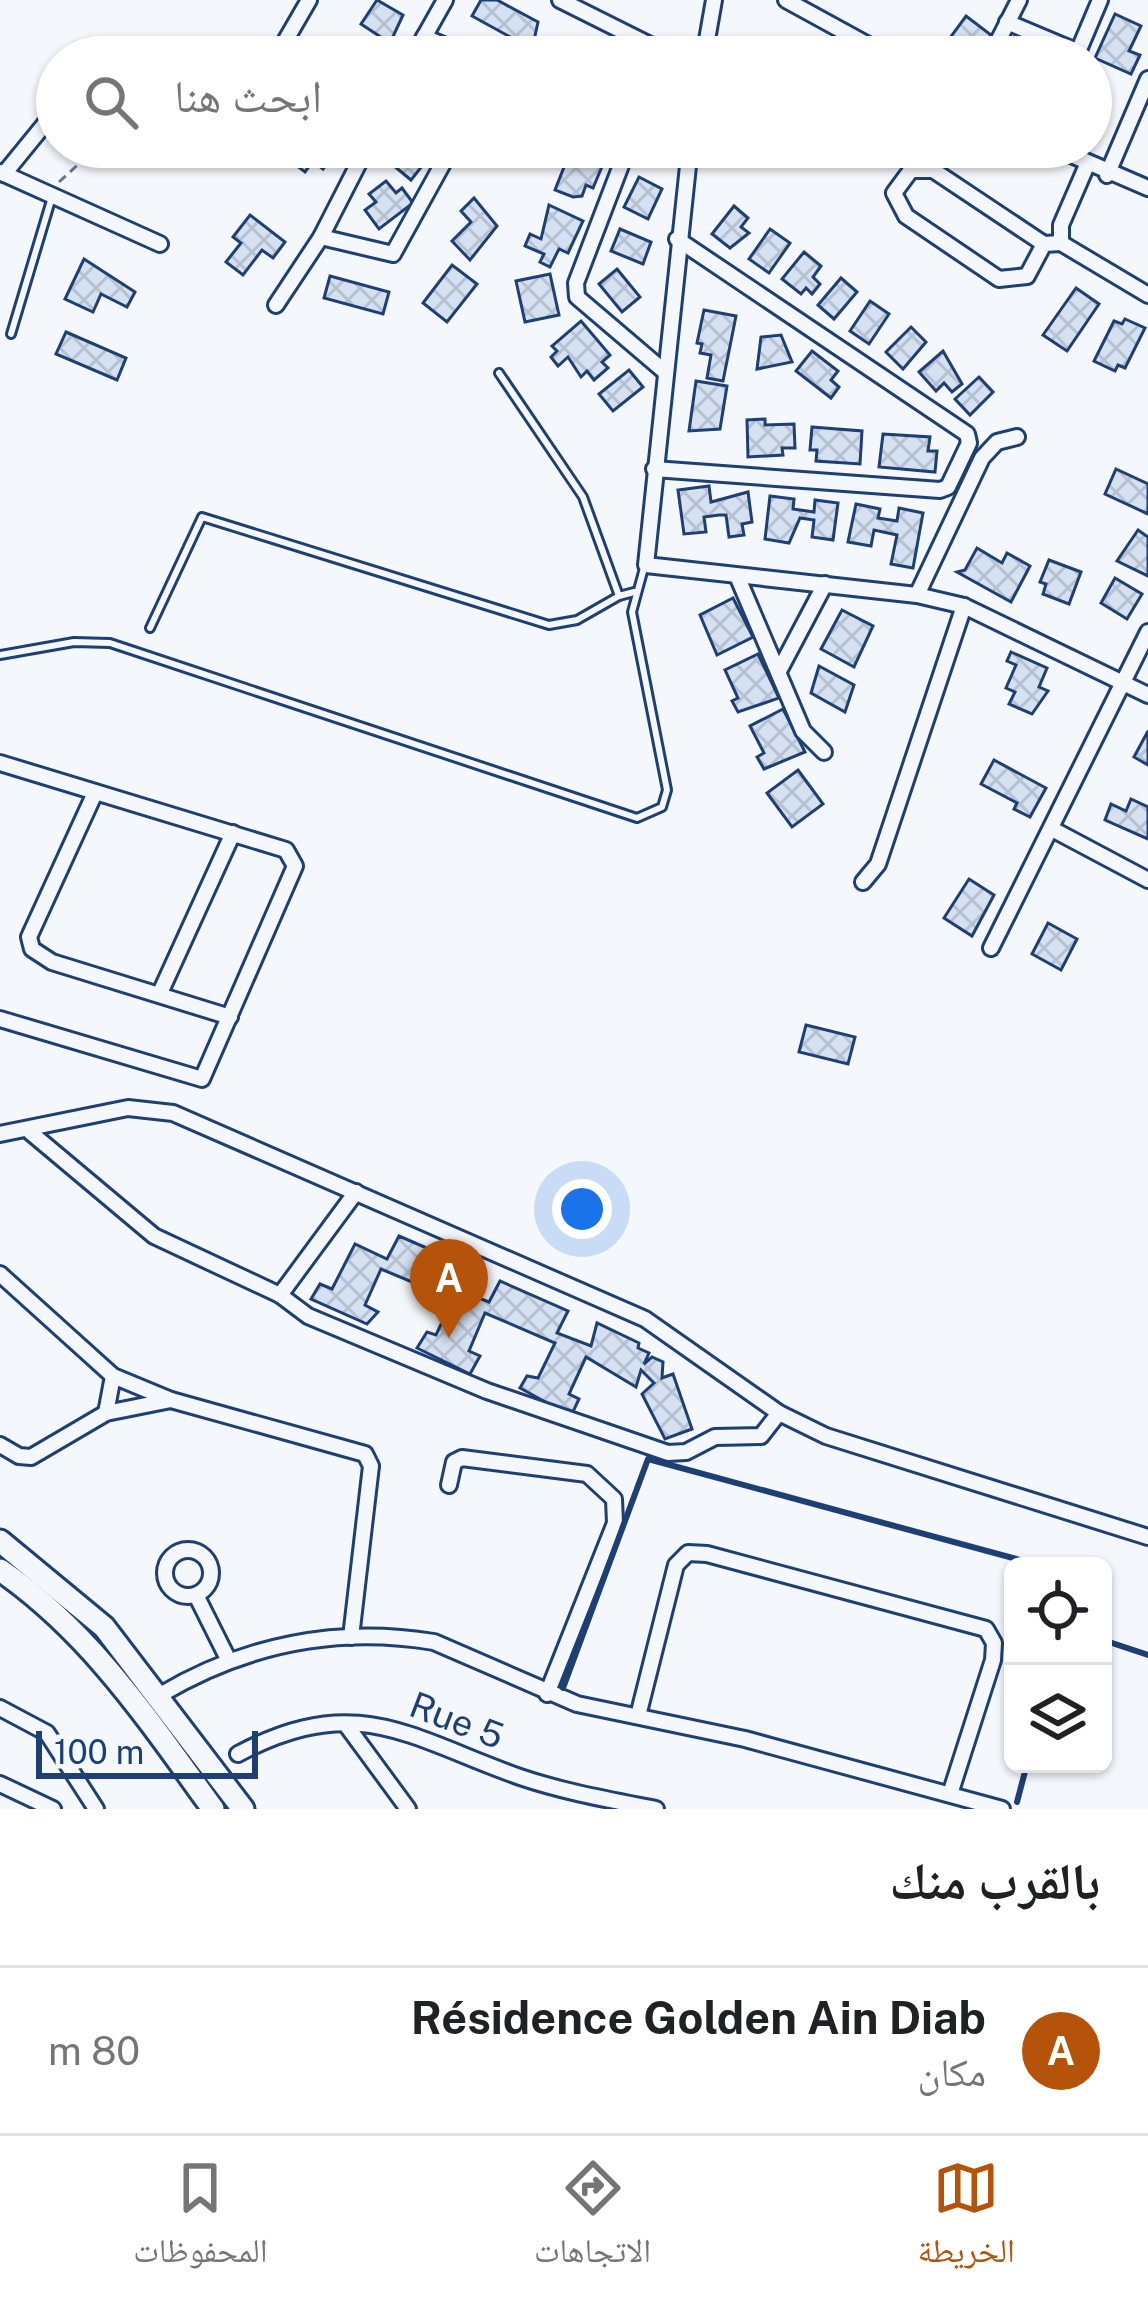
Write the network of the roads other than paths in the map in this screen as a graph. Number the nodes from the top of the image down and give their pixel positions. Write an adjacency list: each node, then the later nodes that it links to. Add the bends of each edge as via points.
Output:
1 (308, 0): 9 (street)
2 (445, 0): 10 (street)
3 (560, 0): 11 (street)
4 (714, 0): 12 (street)
5 (786, 0): 13 (street)
6 (1019, 0): 8 (street)
7 (1100, 0): 16 (street)
8 (1007, 22): 14 (street); 15 (street)
9 (288, 36)
10 (425, 36)
11 (632, 36)
12 (708, 36)
13 (852, 36)
14 (1000, 36)
15 (1040, 36)
16 (1085, 36)
17 (1148, 79): 19 (street)
18 (36, 134): 27 (street)
19 (1112, 163)
20 (356, 168): 31 (street)
21 (440, 168): 31 (street, via 393,254)
22 (620, 168): 39 (street, via 577,297)
23 (683, 168): 32 (street)
24 (1086, 168): 33 (street)
25 (1093, 168): 28 (street)
26 (1110, 168): 28 (street)
27 (2, 173): 30 (street)
28 (1107, 175): 29 (street)
29 (1148, 188)
30 (53, 194): 34 (street); 38 (lane)
31 (321, 237): 37 (street)
32 (677, 239): 39 (street); 42 (street, via 967,434 969,443 940,490)
33 (1061, 243): 35 (street); 36 (street)
34 (160, 244)
35 (1044, 244): 35 (street, via 932,170 911,170 897,183 906,217 999,279 1027,277)
36 (1148, 295)
37 (277, 305)
38 (11, 334)
39 (664, 372): 42 (street)
40 (499, 373): 48 (lane, via 583,497)
41 (1017, 437): 47 (street, via 997,442 982,458)
42 (655, 469): 43 (street)
43 (646, 565): 44 (street); 46 (lane)
44 (738, 578): 45 (street); 53 (street)
45 (825, 584): 47 (street); 53 (street)
46 (634, 592): 48 (lane); 52 (lane, via 667,790 662,807 637,818 110,643)
47 (917, 595): 49 (street)
48 (620, 596): 50 (lane, via 549,625 202,517)
49 (964, 607): 54 (street); 62 (street, via 878,864)
50 (150, 628)
51 (1148, 632): 54 (street)
52 (0, 656)
53 (779, 671): 56 (street, via 803,731)
54 (1122, 682): 55 (street); 59 (street)
55 (1148, 695)
56 (824, 752)
57 (0, 763): 58 (street)
58 (94, 795): 60 (street); 64 (street, via 29,937 32,949)
59 (1052, 829): 61 (street); 63 (street)
60 (233, 833): 64 (street); 65 (street, via 286,850 295,866)
61 (1148, 880)
62 (863, 882)
63 (992, 948)
64 (160, 993): 65 (street)
65 (230, 1017): 66 (street, via 205,1076 196,1080)
66 (0, 1019)
67 (30, 1132): 68 (street); 69 (street, via 151,1108); 71 (street, via 154,1236)
68 (0, 1135)
69 (356, 1192): 71 (street); 75 (street, via 645,1319)
70 (0, 1274): 72 (street)
71 (280, 1295): 75 (street, via 308,1316 488,1391 656,1451 680,1453 715,1437 756,1438)
72 (113, 1376): 73 (street); 74 (street)
73 (171, 1400): 74 (street); 82 (street, via 370,1459)
74 (106, 1412): 76 (street, via 32,1456)
75 (779, 1413): 78 (street, via 848,1444)
76 (0, 1445)
77 (449, 1485): 84 (street, via 462,1458 587,1474 611,1493 615,1523)
78 (1148, 1537)
79 (0, 1541): 85 (main road, via 84,1608)
80 (1, 1572): 95 (main road, via 111,1669)
81 (196, 1595): 83 (street)
82 (351, 1637): 83 (street, via 276,1644); 84 (street, via 434,1642)
83 (228, 1659): 85 (street)
84 (547, 1694): 87 (street)
85 (160, 1695): 96 (main road)
86 (0, 1708): 94 (street, via 47,1733)
87 (638, 1716): 91 (street); 91 (street, via 676,1565 688,1553 707,1554 986,1629 994,1654)
88 (347, 1726): 89 (street, Rue 5, via 290,1731); 92 (street, Rue 5, via 403,1729 521,1777); 97 (street)
89 (238, 1754)
90 (0, 1784): 93 (street)
91 (951, 1791): 98 (street)
92 (651, 1808)
93 (53, 1809)
94 (96, 1809)
95 (213, 1809)
96 (243, 1809)
97 (408, 1809)
98 (1003, 1809)

